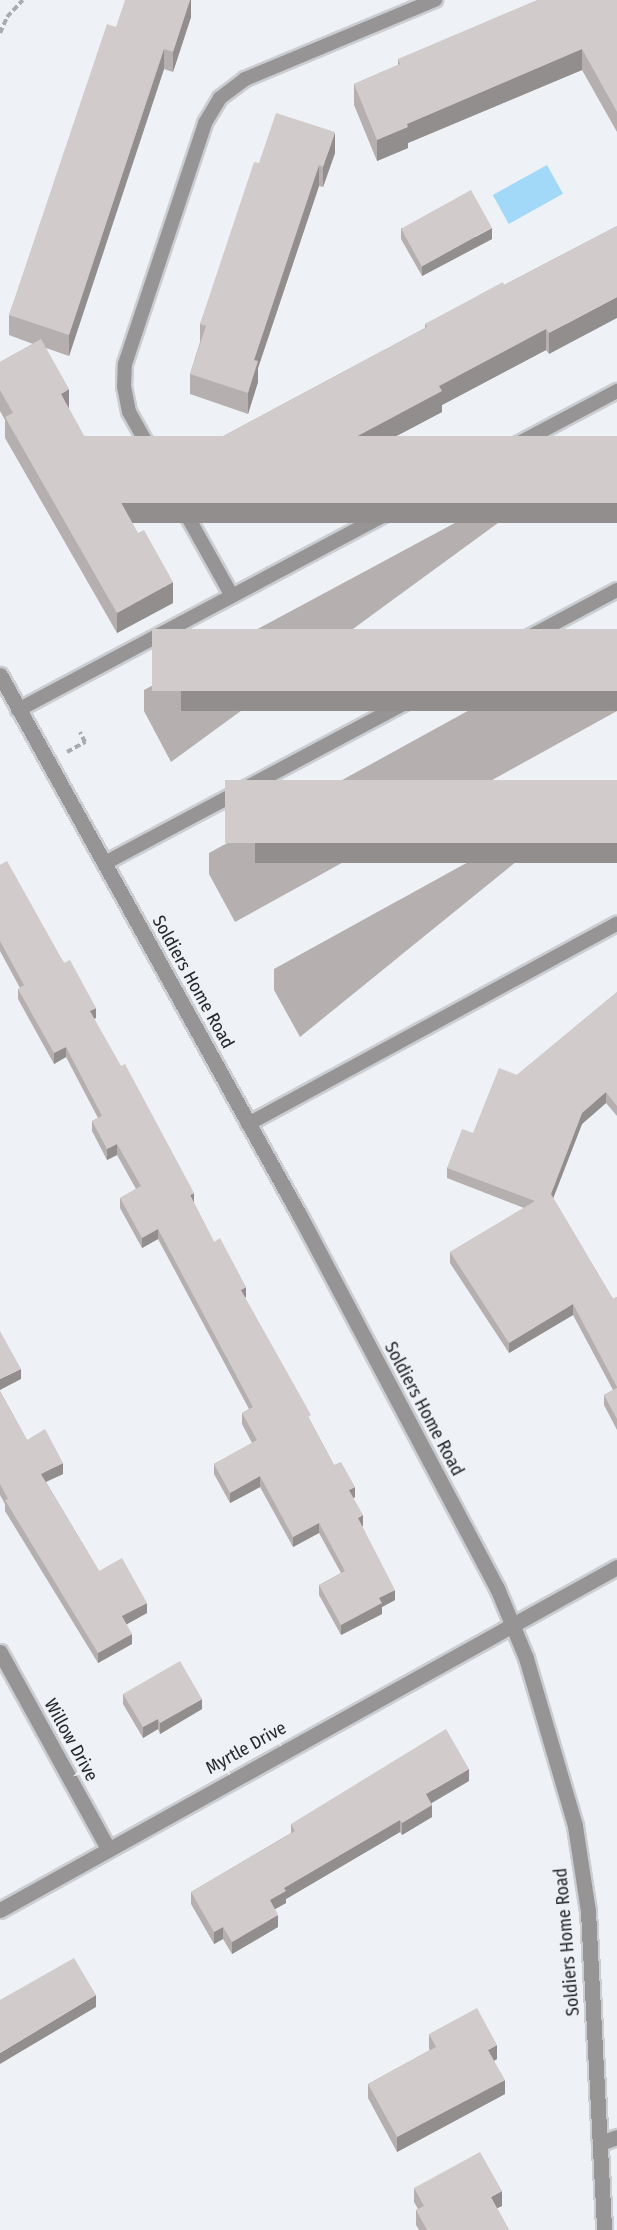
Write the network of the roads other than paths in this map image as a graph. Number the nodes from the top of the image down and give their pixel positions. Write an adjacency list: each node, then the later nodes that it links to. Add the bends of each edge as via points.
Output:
1 (435, 0): 4 (lane, via 244,79 220,98 206,123 125,364 124,387 129,412)
2 (617, 391): 4 (lane)
3 (617, 590): 7 (lane)
4 (232, 596): 6 (lane)
5 (2, 681): 6 (street, Soldiers Home Road)
6 (18, 710): 7 (street, Soldiers Home Road)
7 (105, 863): 9 (street, Soldiers Home Road)
8 (617, 924): 9 (lane)
9 (248, 1124): 11 (street, Soldiers Home Road)
10 (617, 1567): 11 (street, Myrtle Drive)
11 (512, 1623): 13 (street, Myrtle Drive); 16 (street, Soldiers Home Road, via 542,1708 575,1826 588,1911)
12 (0, 1652): 13 (street, Willow Drive)
13 (107, 1847): 14 (street, Myrtle Drive)
14 (0, 1910)
15 (617, 2137): 16 (street)
16 (600, 2143): 17 (street, Soldiers Home Road)
17 (604, 2230)

